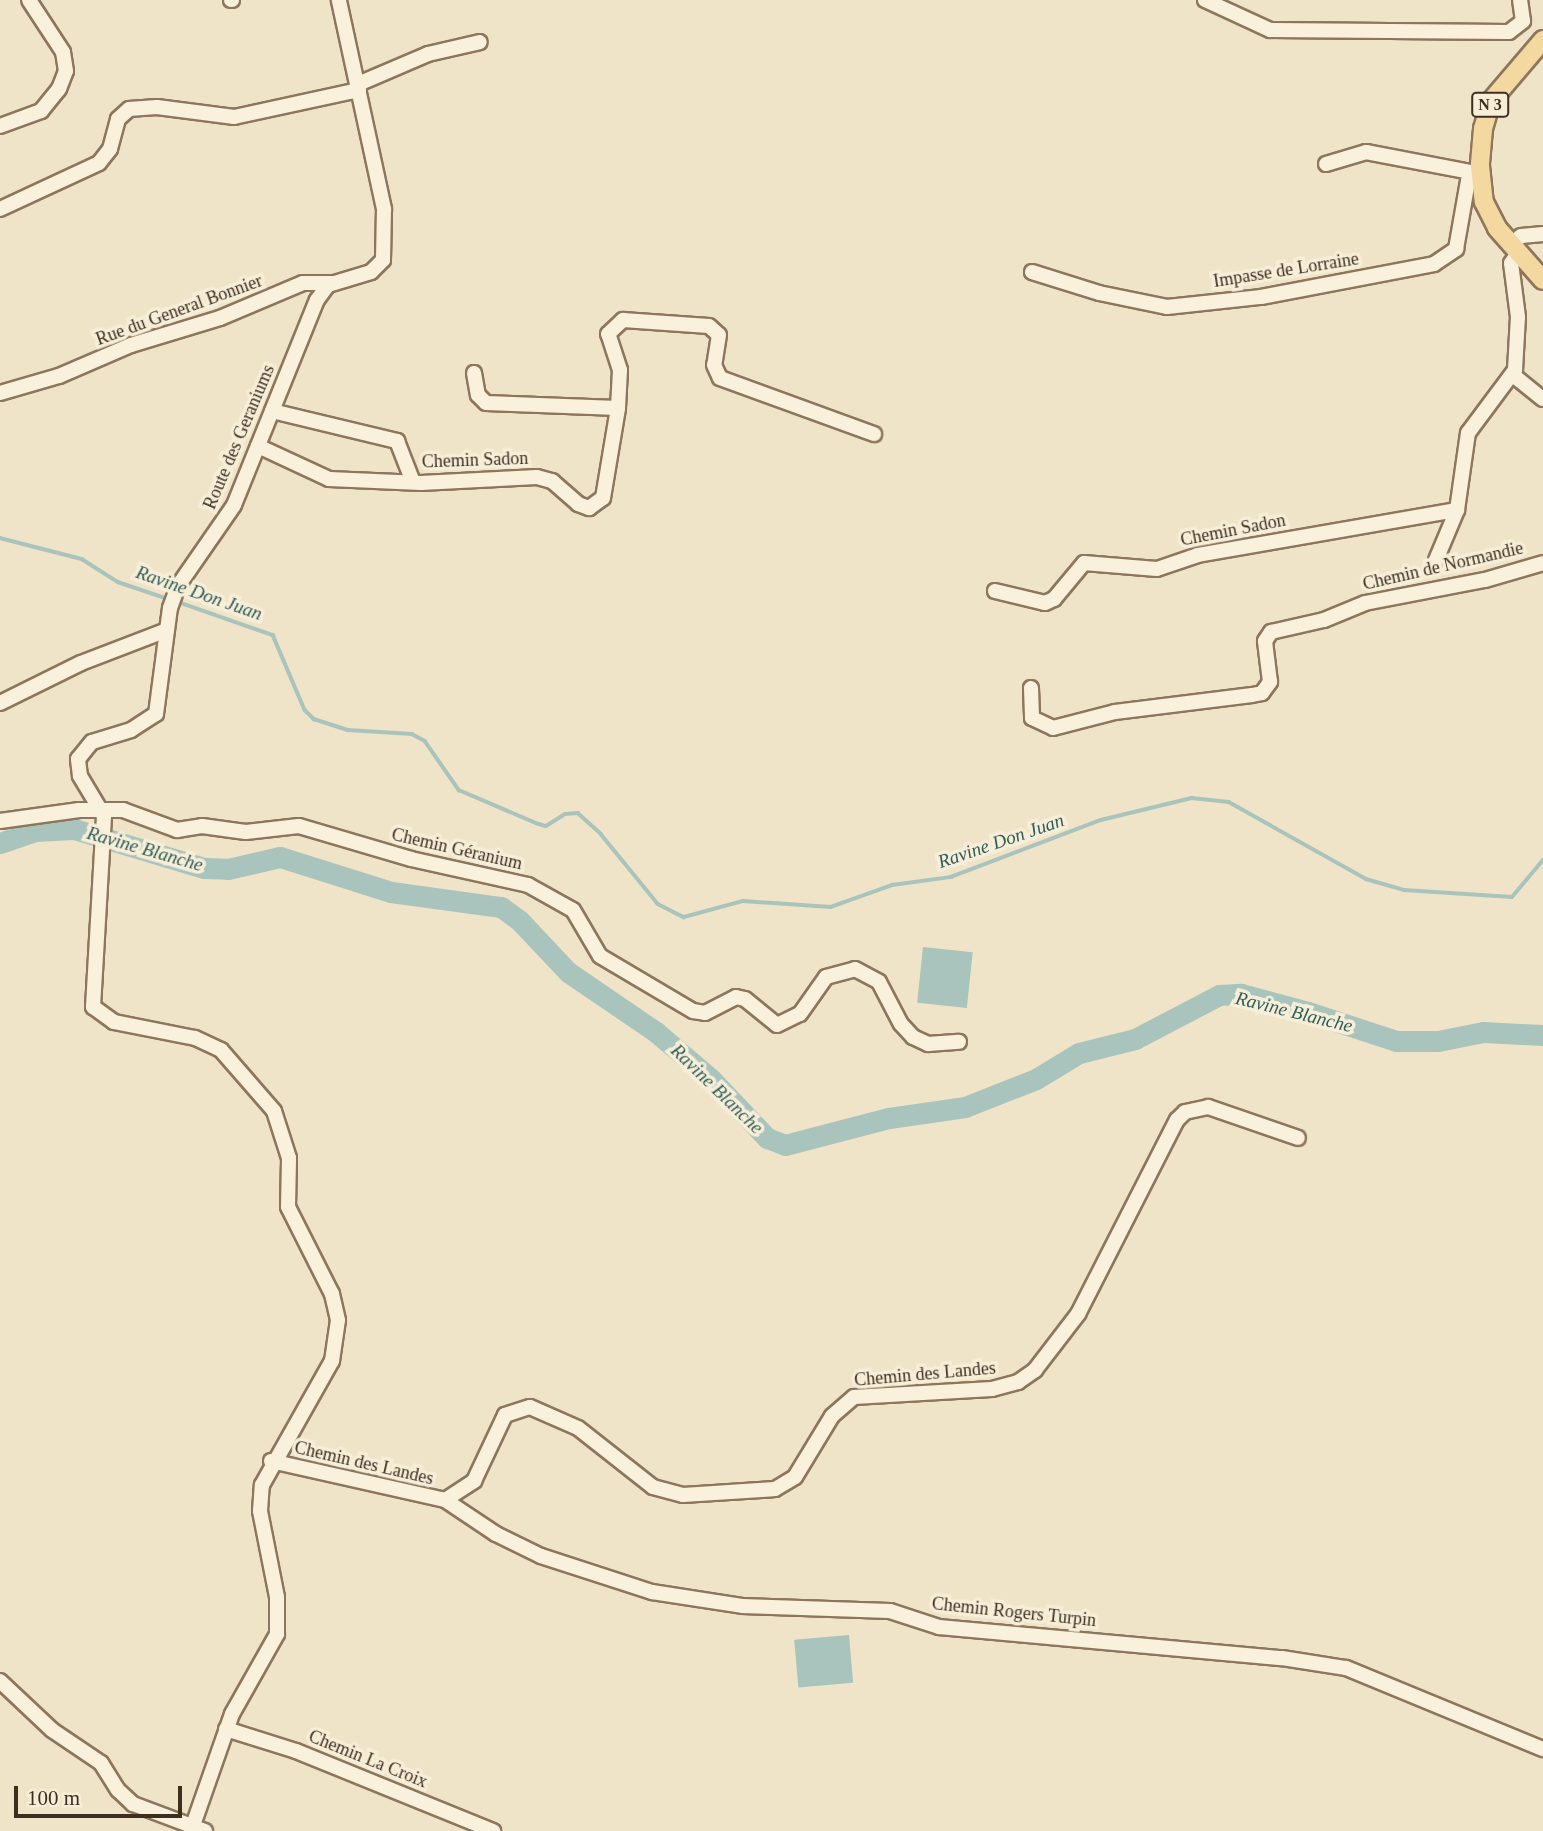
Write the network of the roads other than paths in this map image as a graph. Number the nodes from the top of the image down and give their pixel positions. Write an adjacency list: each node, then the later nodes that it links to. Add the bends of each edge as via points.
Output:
1 (29, 0): 8 (street, via 62,52 66,71 59,89 41,111)
2 (340, 0): 7 (street)
3 (1205, 0): 4 (street, via 1270,30 1509,32 1523,21)
4 (1521, 0)
5 (1543, 40): 10 (main road, N 3, via 1491,101)
6 (480, 43): 7 (street, via 428,54)
7 (359, 87): 11 (street, via 233,117 157,107 130,109 118,119 110,149 99,163); 16 (street, via 386,223 385,254 376,269)
8 (0, 126)
9 (1326, 164): 10 (street, via 1366,152)
10 (1475, 169): 13 (main road, N 3, via 1484,202); 14 (street, Impasse de Lorraine, via 1456,249 1434,264 1261,297 1167,307 1099,293)
11 (0, 209)
12 (1543, 234): 13 (street, via 1521,236)
13 (1514, 249): 15 (main road, N 3); 18 (street, via 1511,263 1518,317)
14 (1032, 272)
15 (1543, 280)
16 (332, 283): 19 (street, Rue du General Bonnier, via 303,283 220,318); 22 (street, Route des Geraniums, via 317,300)
17 (474, 373): 21 (street, via 478,395 486,403)
18 (1513, 375): 20 (street); 26 (street, via 1468,433)
19 (0, 393)
20 (1543, 399)
21 (618, 408): 23 (street, Chemin Sadon, via 620,370 608,334 612,326 623,320 709,326 719,335 714,365 720,379); 25 (street, Chemin Sadon, via 603,499 589,508 578,505 552,481 537,477)
22 (272, 411): 24 (street, Route des Geraniums); 25 (street, Chemin Sadon, via 397,440)
23 (874, 434)
24 (258, 446): 25 (street, Chemin Sadon, via 328,479); 30 (street, Route des Geraniums, via 220,531 178,586)
25 (413, 482)
26 (1457, 510): 27 (street); 29 (street, Chemin Sadon, via 1198,555 1157,569 1084,563 1055,599 1045,603)
27 (1436, 560)
28 (1543, 563): 31 (street, Chemin de Normandie, via 1448,588 1365,603 1324,620 1271,632 1265,641 1270,682 1262,693 1105,713 1053,728 1032,718)
29 (995, 591)
30 (167, 630): 32 (street, via 81,663); 33 (street, Route des Geraniums, via 162,698 156,714 143,725 92,742 79,754 80,776)
31 (1031, 688)
32 (0, 703)
33 (103, 811): 34 (street, Chemin Géranium); 35 (street, Chemin Géranium, via 123,810 177,830 202,826 246,832 299,826 411,859 528,885 573,910 600,957 693,1011 705,1013 736,997 745,999 776,1025 800,1014 826,977 855,969 879,982 913,1037 928,1044); 37 (street, via 93,1007 114,1022 195,1038 220,1051 274,1111 289,1158 288,1207 335,1306 338,1335 332,1361)
34 (0, 821)
35 (959, 1042)
36 (1298, 1138): 38 (street, Chemin des Landes, via 1208,1107 1185,1112 1078,1314 1035,1370 1018,1382 992,1389 854,1397 838,1408 795,1477 781,1486 761,1492 667,1492 636,1477 578,1428 530,1406 505,1415 474,1481)
37 (271, 1461): 38 (street, Chemin des Landes); 40 (street, via 262,1485 260,1511 277,1597 277,1634)
38 (445, 1500): 41 (street, Chemin Rogers Turpin, via 541,1556 652,1592 742,1606 890,1611 939,1627 1333,1666 1391,1685)
39 (0, 1681): 42 (street, via 52,1730 101,1763 125,1798)
40 (226, 1729): 42 (street); 43 (street, Chemin La Croix, via 321,1761)
41 (1543, 1749)
42 (196, 1830)
43 (494, 1831)

